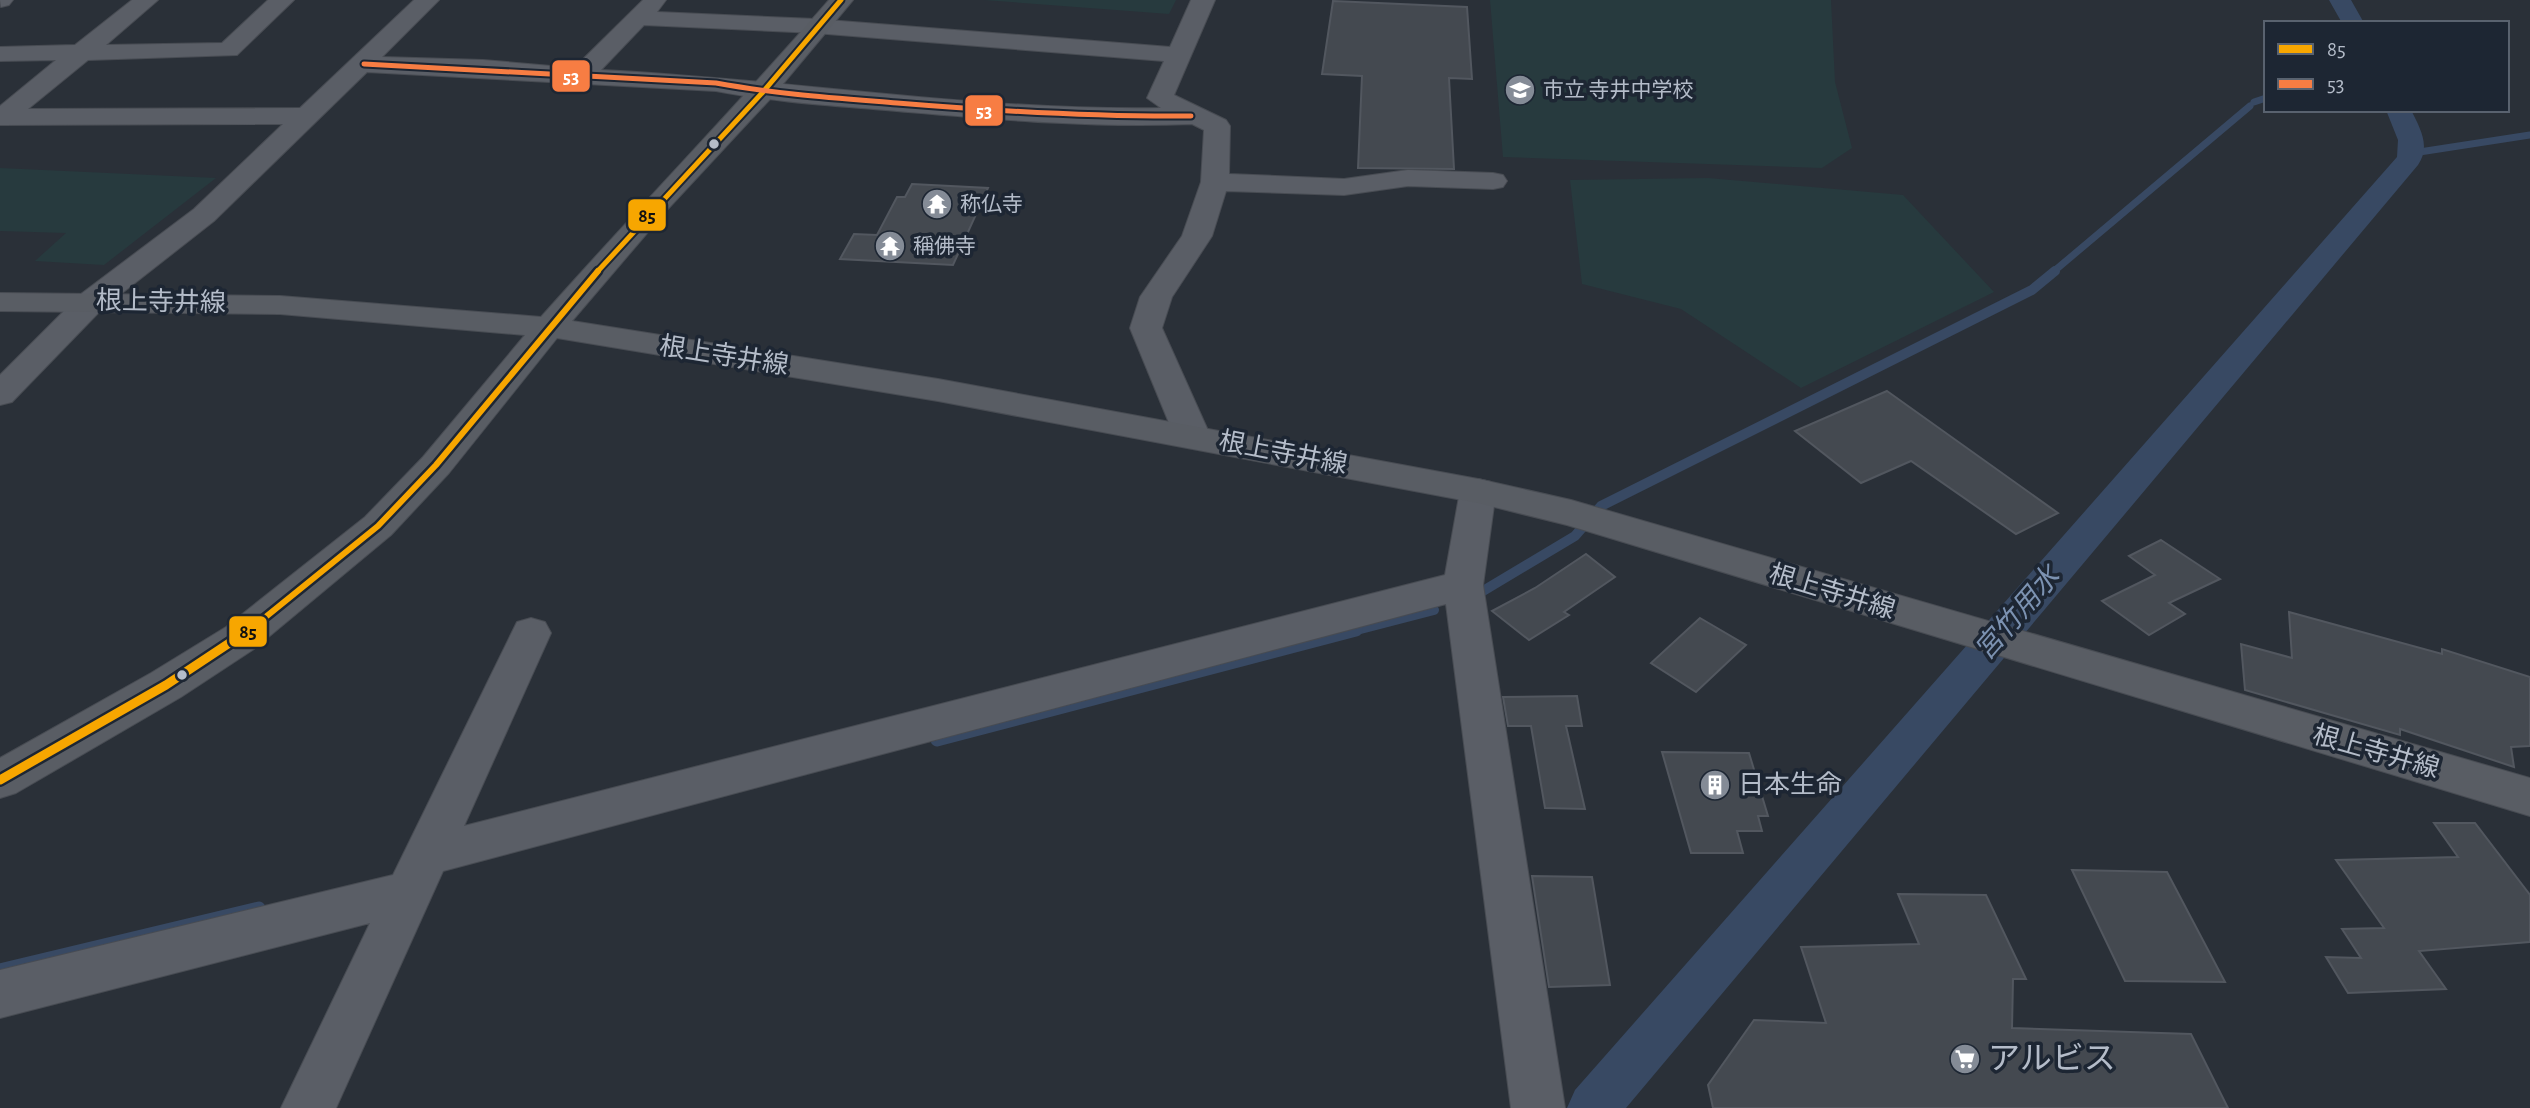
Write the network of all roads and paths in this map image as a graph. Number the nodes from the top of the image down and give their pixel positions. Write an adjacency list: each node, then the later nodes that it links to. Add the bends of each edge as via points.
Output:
1 (146, 0): 9 (street)
2 (282, 0): 9 (street, via 229,50)
3 (427, 0): 12 (street)
4 (656, 0): 7 (street)
5 (841, 0): 8 (main road)
6 (1203, 0): 11 (street)
7 (636, 18): 8 (street); 13 (street)
8 (816, 26): 11 (street); 14 (main road)
9 (83, 53): 10 (street); 17 (street)
10 (0, 54)
11 (1177, 55): 16 (street, via 1160,98)
12 (364, 64): 13 (street); 15 (street)
13 (580, 77): 14 (street, via 716,83)
14 (763, 92): 16 (street, via 1003,112); 22 (main road)
15 (308, 116): 17 (street); 20 (street, via 204,215)
16 (1191, 116): 19 (street, via 1216,126)
17 (1, 117)
18 (1493, 181): 19 (street, via 1408,178 1344,187)
19 (1215, 182): 24 (street, via 1197,236 1156,297 1146,328)
20 (92, 300): 21 (main road, 根上寺井線); 22 (main road, 根上寺井線, via 280,305); 23 (street)
21 (0, 302)
22 (549, 327): 24 (main road, 根上寺井線); 28 (main road, via 436,465 378,526 304,588 240,638 166,685)
23 (0, 394)
24 (1192, 435): 25 (main road, 根上寺井線)
25 (1478, 491): 26 (street); 29 (main road, 根上寺井線, via 1589,518)
26 (1463, 585): 30 (street); 32 (street)
27 (531, 632): 30 (street)
28 (0, 780)
29 (2530, 797)
30 (419, 874): 31 (street); 33 (street)
31 (0, 994)
32 (1538, 1105)
33 (307, 1108)

